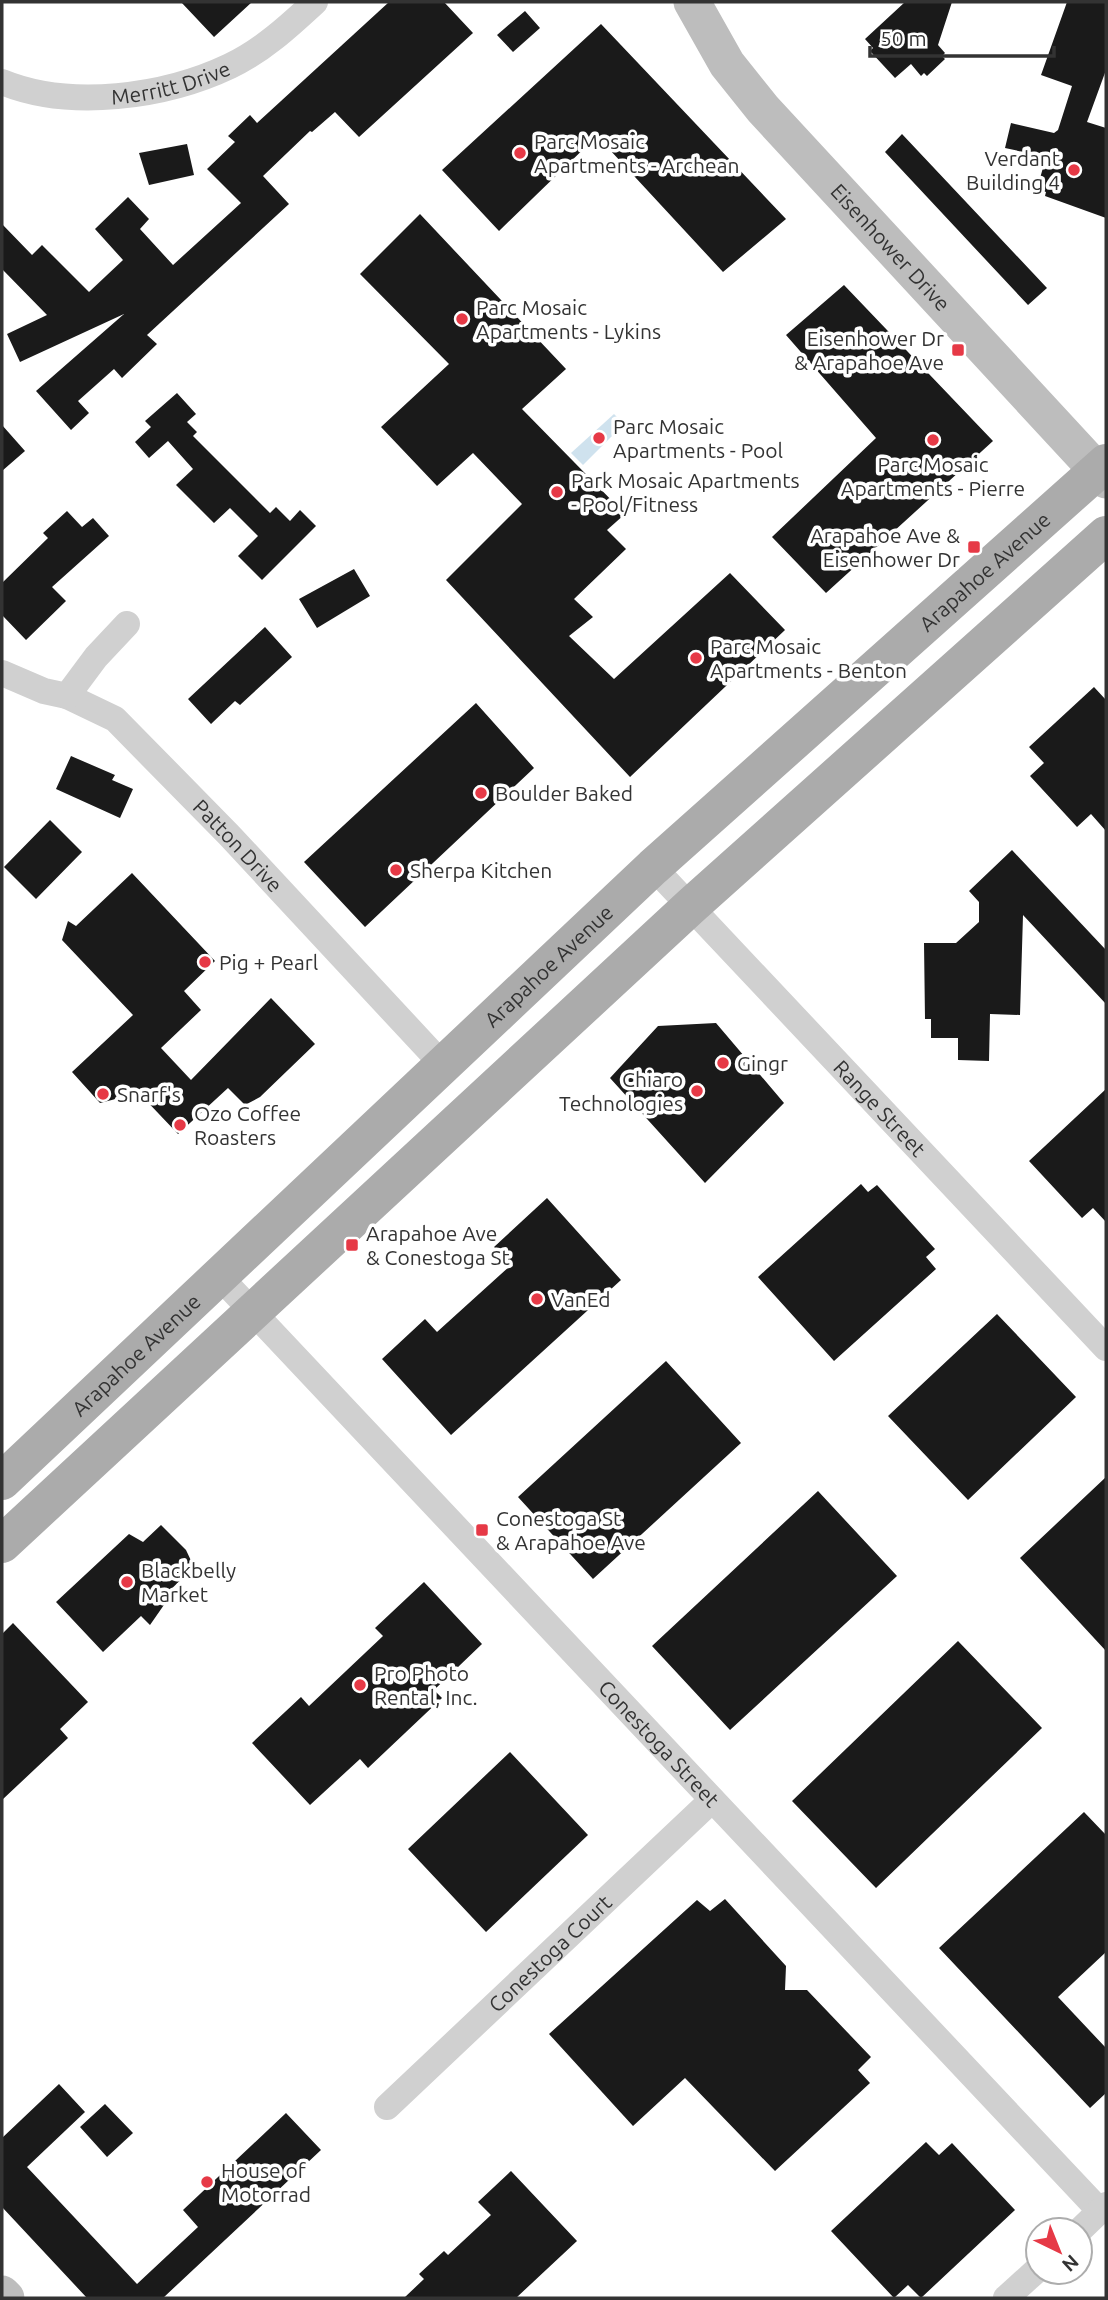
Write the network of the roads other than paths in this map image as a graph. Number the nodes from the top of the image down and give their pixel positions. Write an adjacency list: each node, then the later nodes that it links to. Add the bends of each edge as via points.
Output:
1 (315, 2): 3 (street, Merritt Drive, via 283,32 231,66 174,87 128,96 67,96)
2 (692, 2): 4 (street, Eisenhower Drive, via 727,64 763,110)
3 (2, 82)
4 (1103, 471): 9 (main road, Arapahoe Avenue)
5 (1106, 535): 10 (main road)
6 (127, 624): 8 (street)
7 (2, 673): 8 (street, Patton Drive)
8 (67, 696): 11 (street, Patton Drive, via 115,719 154,757)
9 (653, 867): 10 (street, Range Street); 11 (main road, Arapahoe Avenue)
10 (691, 906): 13 (main road); 14 (street, Range Street)
11 (442, 1064): 12 (main road, Arapahoe Avenue)
12 (219, 1276): 13 (street, Conestoga Street); 15 (main road, Arapahoe Avenue)
13 (251, 1311): 16 (main road); 17 (street, Conestoga Street)
14 (1106, 1348)
15 (2, 1480)
16 (2, 1544)
17 (712, 1800): 18 (street, Conestoga Court); 19 (street, Conestoga Street)
18 (387, 2107)
19 (1103, 2208)
20 (1024, 2282): 23 (street)
21 (2, 2294): 22 (street)
22 (6, 2298)
23 (1006, 2298)

